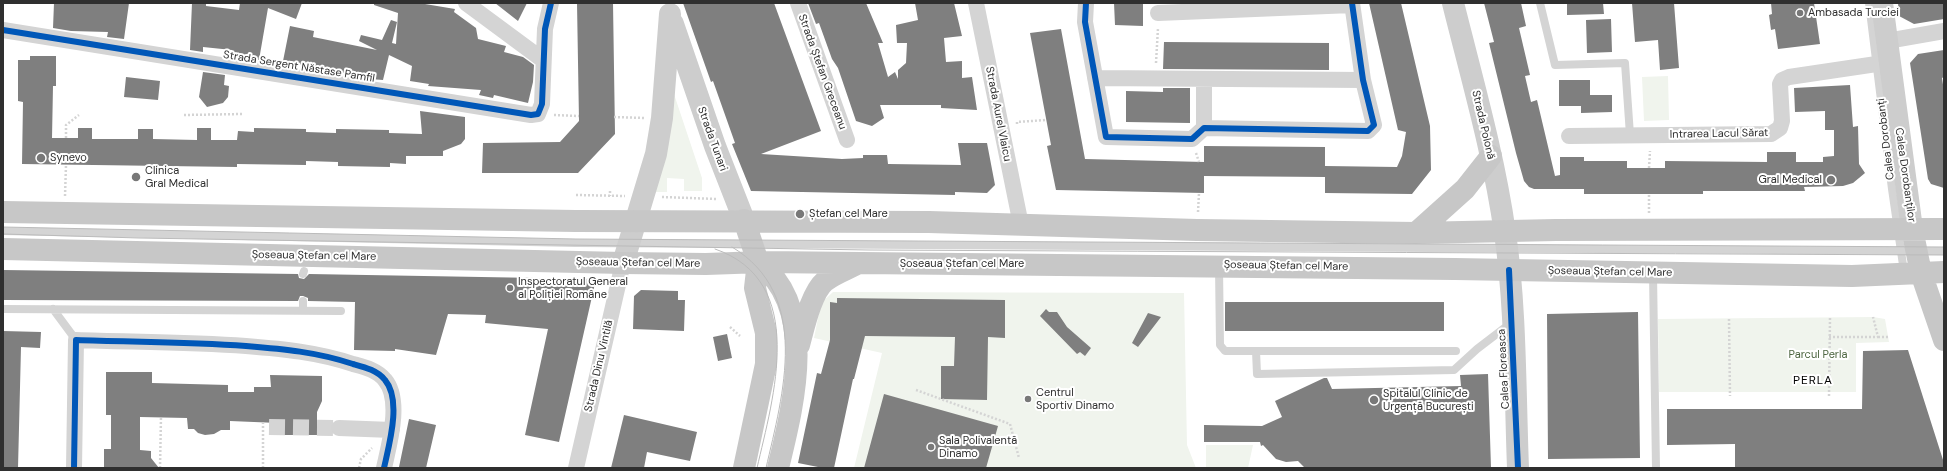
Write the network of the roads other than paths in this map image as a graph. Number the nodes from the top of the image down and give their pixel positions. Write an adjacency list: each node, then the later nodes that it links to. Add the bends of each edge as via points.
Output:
1 (466, 3): 17 (street)
2 (551, 3): 17 (street, via 546,20)
3 (798, 3): 24 (street, Strada Ștefan Greceanu)
4 (976, 3): 29 (street, Strada Aurel Vlaicu)
5 (1086, 3): 18 (street, via 1086,22)
6 (1453, 3): 25 (street, Strada Polonă)
7 (1540, 3): 22 (lane, via 1555,65 1625,63)
8 (1869, 3): 16 (lane)
9 (1882, 3): 16 (street, Calea Dorobanților)
10 (1352, 4): 11 (street); 20 (street)
11 (1240, 6): 13 (street)
12 (668, 9): 27 (street, Strada Tunari, via 662,118 654,165); 28 (street, Strada Tunari, via 714,146)
13 (1158, 13)
14 (3, 30): 17 (street, Strada Sergent Năstase Pamfil, via 531,115 538,114 542,104)
15 (1944, 31): 16 (street)
16 (1884, 56): 22 (street, Intrarea Lacul Sărat, via 1782,80 1780,128 1771,134); 30 (street, Calea Dorobanților)
17 (543, 60)
18 (1095, 78): 19 (street); 21 (street, via 1106,137 1192,139)
19 (1204, 80): 20 (street); 21 (street)
20 (1364, 80): 21 (street, via 1374,125 1368,131)
21 (1204, 128)
22 (1630, 135): 23 (street, Intrarea Lacul Sărat)
23 (1569, 136)
24 (847, 140)
25 (1491, 156): 33 (main road, via 1465,189); 36 (street, Strada Polonă)
26 (3, 212): 27 (main road, Șoseaua Ștefan cel Mare)
27 (636, 220): 28 (main road, Șoseaua Ștefan cel Mare); 34 (street, Strada Tunari)
28 (744, 220): 29 (main road, Șoseaua Ștefan cel Mare); 39 (main road, Strada Tunari)
29 (1021, 225): 33 (main road, Șoseaua Ștefan cel Mare)
30 (1904, 229): 31 (main road, Șoseaua Ștefan cel Mare); 36 (main road, Șoseaua Ștefan cel Mare, via 1556,230); 37 (main road)
31 (1944, 229)
32 (3, 231): 34 (lane, Șoseaua Ștefan cel Mare)
33 (1416, 233): 36 (main road, Șoseaua Ștefan cel Mare)
34 (628, 243): 39 (lane, Șoseaua Ștefan cel Mare); 40 (street, Strada Tunari)
35 (3, 249): 40 (main road, Șoseaua Ștefan cel Mare)
36 (1507, 250): 37 (lane, Șoseaua Ștefan cel Mare); 39 (lane, Șoseaua Ștefan cel Mare); 42 (main road, Șoseaua Ștefan cel Mare); 44 (main road, Șoseaua Ștefan cel Mare); 51 (street, Calea Floreasca)
37 (1908, 251): 38 (lane, Șoseaua Ștefan cel Mare); 45 (main road)
38 (1944, 251)
39 (755, 253): 40 (main road, Șoseaua Ștefan cel Mare, via 706,264); 41 (main road, Șoseaua Ștefan cel Mare); 54 (main road, via 782,288 789,306); 62 (main road, via 755,288 766,333 766,364)
40 (623, 263): 61 (street, Strada Dinu Vintilă)
41 (858, 264): 42 (main road, Șoseaua Ștefan cel Mare); 54 (main road, via 836,273 824,282 813,301)
42 (1219, 266): 55 (lane, via 1220,346 1225,351)
43 (1944, 272): 45 (main road, Șoseaua Ștefan cel Mare)
44 (1653, 273): 45 (main road, Șoseaua Ștefan cel Mare, via 1852,276); 65 (lane)
45 (1912, 273): 53 (main road)
46 (303, 301): 49 (lane)
47 (3, 309): 48 (lane)
48 (53, 309): 49 (lane); 52 (lane)
49 (303, 311): 50 (lane)
50 (341, 311)
51 (1512, 323): 55 (lane, via 1454,370 1257,374); 64 (street, Calea Floreasca)
52 (76, 340): 58 (street, via 214,344 300,350 334,358 370,369 385,380 393,398); 59 (street)
53 (1944, 340)
54 (798, 350): 63 (main road, via 792,399)
55 (1256, 351): 56 (lane)
56 (1456, 351)
57 (339, 428): 58 (street)
58 (384, 430): 60 (street)
59 (74, 468)
60 (384, 468)
61 (576, 468)
62 (744, 468)
63 (778, 468)
64 (1518, 468)
65 (1656, 468)

